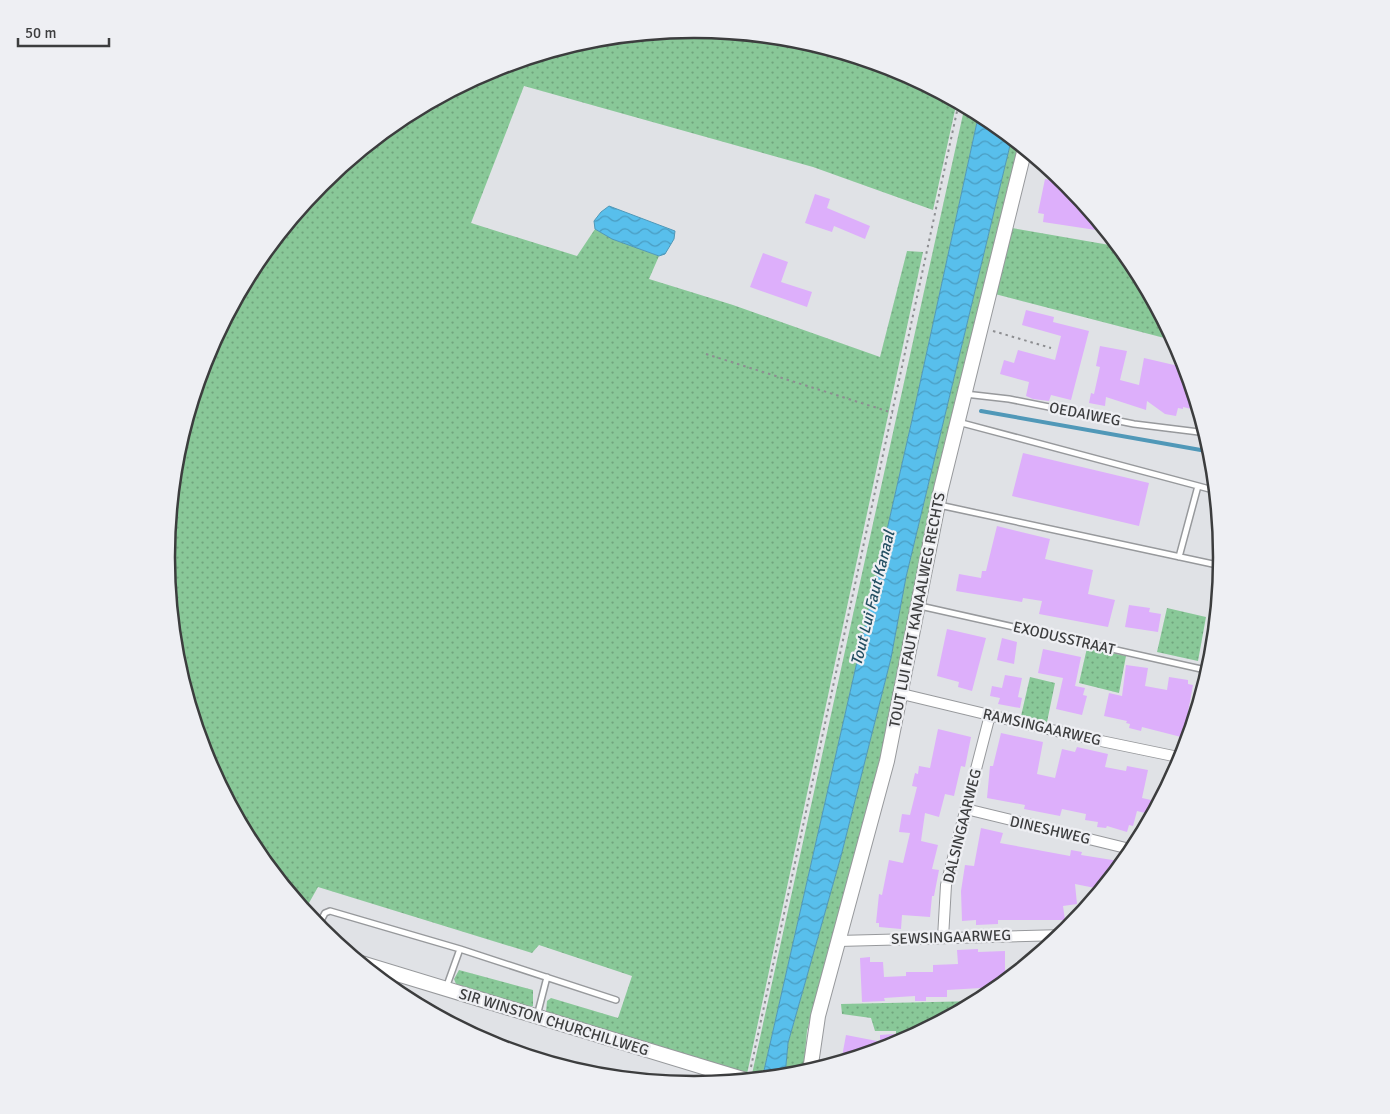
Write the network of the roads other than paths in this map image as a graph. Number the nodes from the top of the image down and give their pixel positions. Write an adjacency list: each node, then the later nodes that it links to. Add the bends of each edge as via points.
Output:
1 (1023, 155): 2 (street, TOUT LUI FAUT KANAALWEG RECHTS)
2 (964, 394): 3 (street, TOUT LUI FAUT KANAALWEG RECHTS); 4 (lane, OEDAIWEG)
3 (957, 422): 5 (lane); 7 (street, TOUT LUI FAUT KANAALWEG RECHTS)
4 (1199, 432)
5 (1198, 486): 6 (lane); 8 (lane)
6 (1210, 489)
7 (938, 504): 8 (lane); 10 (street, TOUT LUI FAUT KANAALWEG RECHTS)
8 (1179, 557): 9 (lane)
9 (1214, 564)
10 (919, 606): 11 (lane, EXODUSSTRAAT); 12 (street, TOUT LUI FAUT KANAALWEG RECHTS)
11 (1202, 669)
12 (902, 694): 13 (street, RAMSINGAARWEG); 20 (street, TOUT LUI FAUT KANAALWEG RECHTS)
13 (990, 715): 14 (street, RAMSINGAARWEG); 15 (street, DALSINGAARWEG)
14 (1175, 756)
15 (966, 809): 16 (street, DINESHWEG); 19 (street, DALSINGAARWEG, via 946,885)
16 (1126, 848)
17 (322, 918): 21 (lane, via 330,910)
18 (1051, 935): 19 (street, SEWSINGAARWEG)
19 (942, 938): 20 (street, SEWSINGAARWEG)
20 (838, 941): 29 (street, TOUT LUI FAUT KANAALWEG RECHTS, via 818,1016)
21 (460, 949): 24 (lane); 26 (lane)
22 (381, 971): 23 (street, SIR WINSTON CHURCHILLWEG)
23 (390, 974): 25 (lane); 26 (street, SIR WINSTON CHURCHILLWEG)
24 (547, 977): 27 (lane); 28 (lane)
25 (391, 978)
26 (446, 989): 28 (street, SIR WINSTON CHURCHILLWEG)
27 (616, 1000)
28 (537, 1017): 30 (street, SIR WINSTON CHURCHILLWEG)
29 (811, 1063)
30 (733, 1075)

